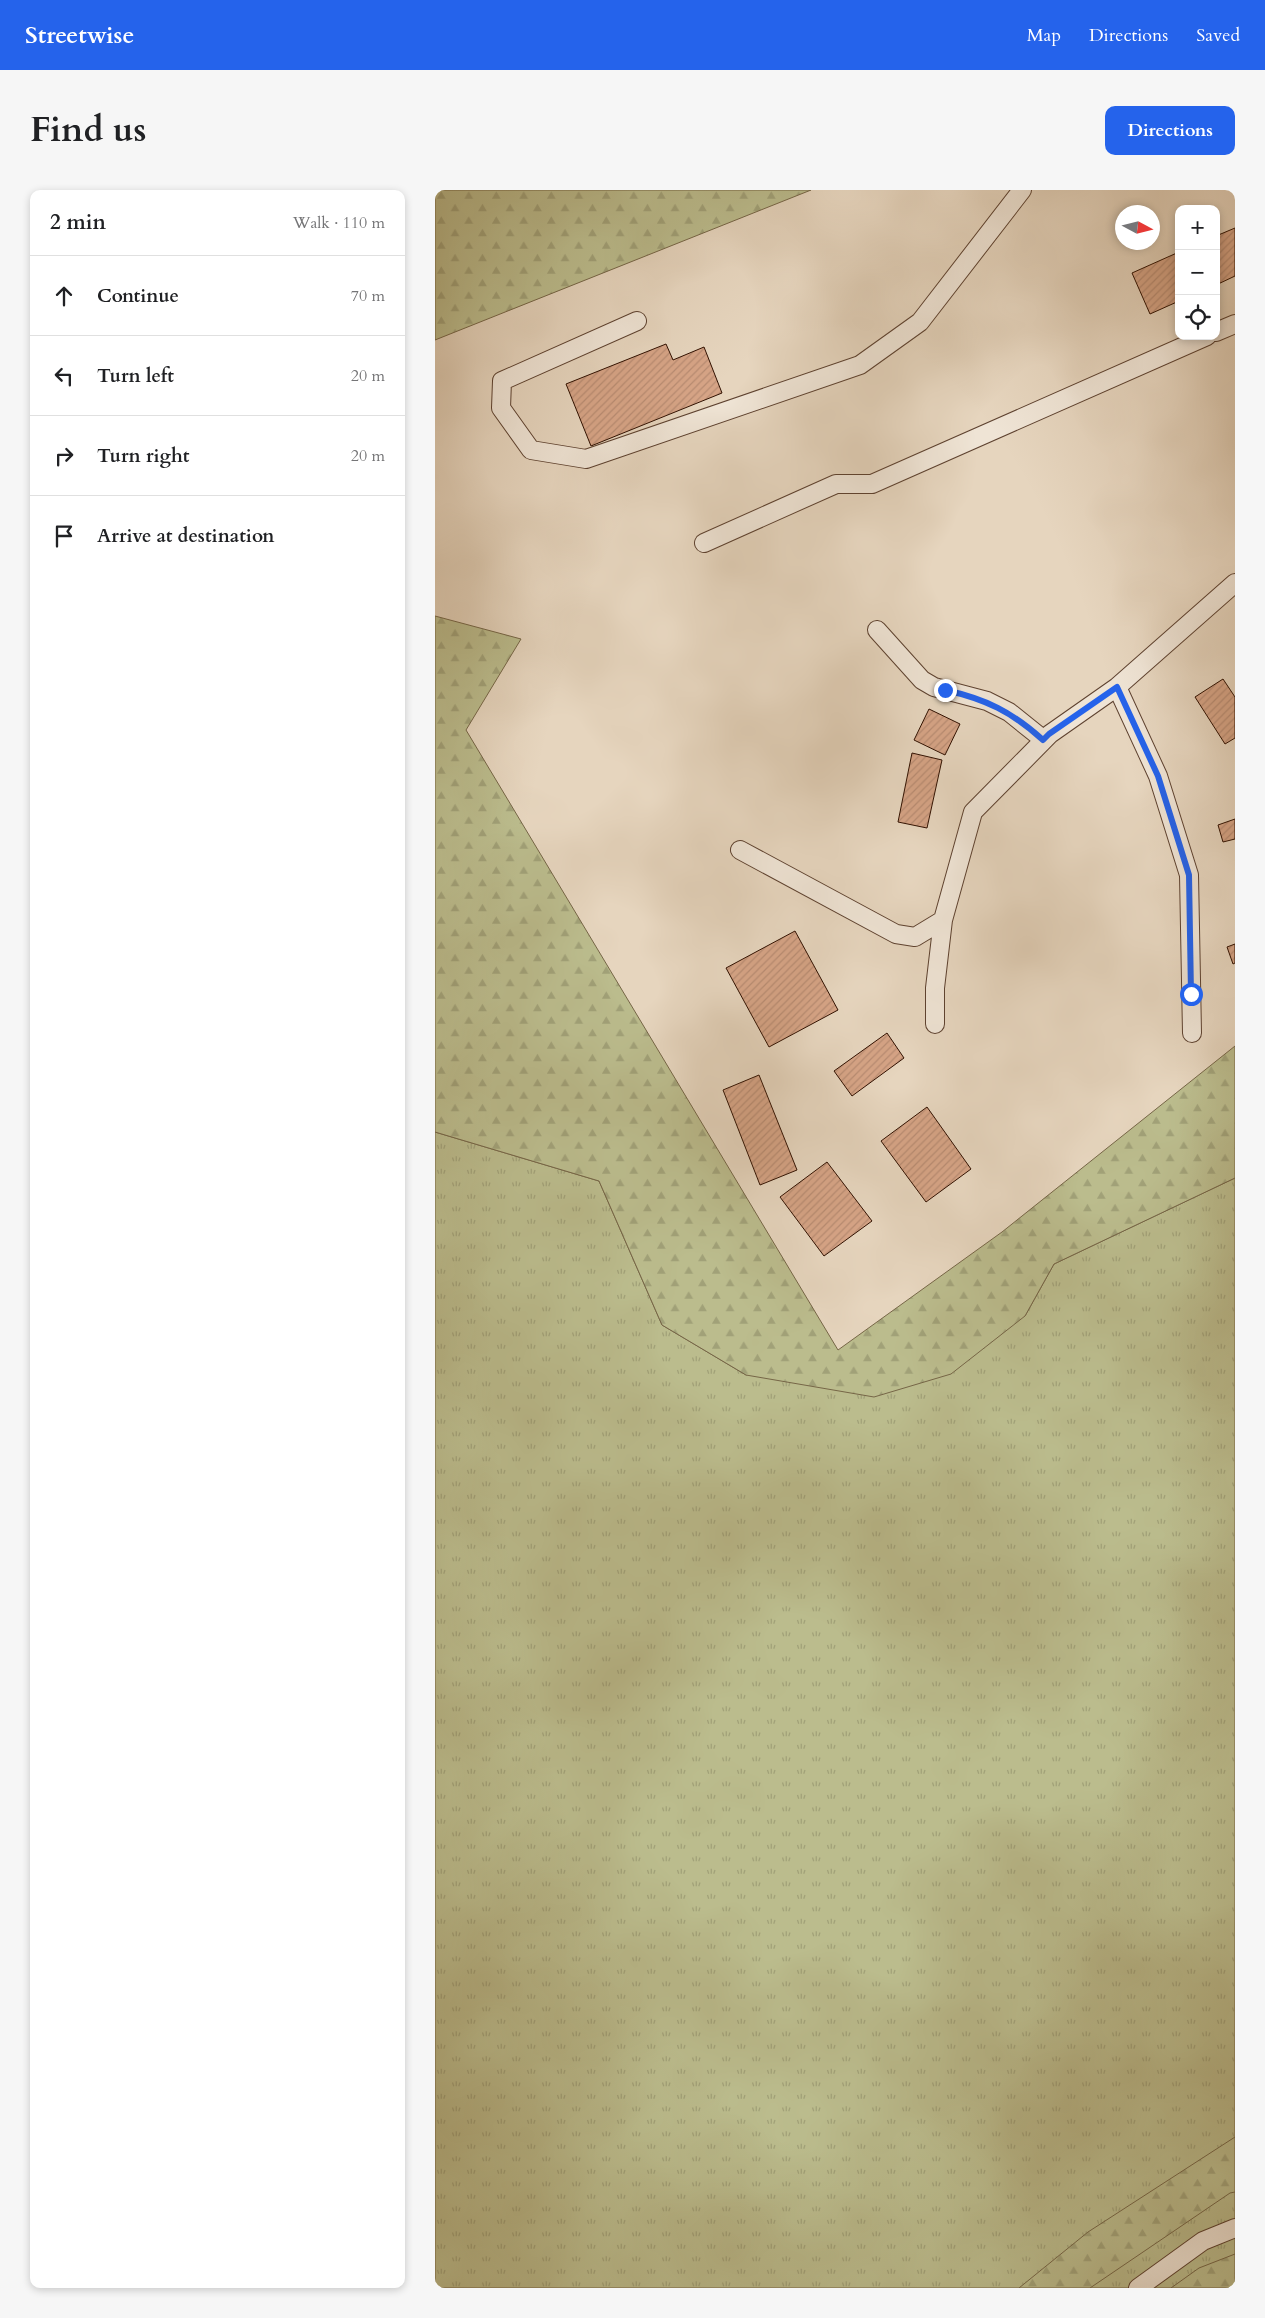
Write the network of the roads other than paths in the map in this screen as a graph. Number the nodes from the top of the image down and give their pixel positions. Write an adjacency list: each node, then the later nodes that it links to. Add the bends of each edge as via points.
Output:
1 (1022, 190): 2 (lane, via 920,322 860,365 585,459 531,450 501,408 502,382)
2 (637, 321)
3 (1235, 324): 4 (lane)
4 (1220, 330)
5 (1198, 340): 6 (lane, via 872,484 836,484)
6 (704, 543)
7 (1235, 583): 9 (lane)
8 (877, 630): 10 (lane, via 922,680 987,701 1009,712)
9 (1117, 687): 10 (lane); 14 (lane, via 1158,776 1189,875)
10 (1043, 740): 12 (lane, via 973,812)
11 (740, 850): 12 (lane, via 896,934 915,937)
12 (943, 920): 13 (lane, via 935,988)
13 (935, 1024)
14 (1192, 1033)
15 (1235, 2228): 16 (lane, via 1203,2241)
16 (1138, 2288)

